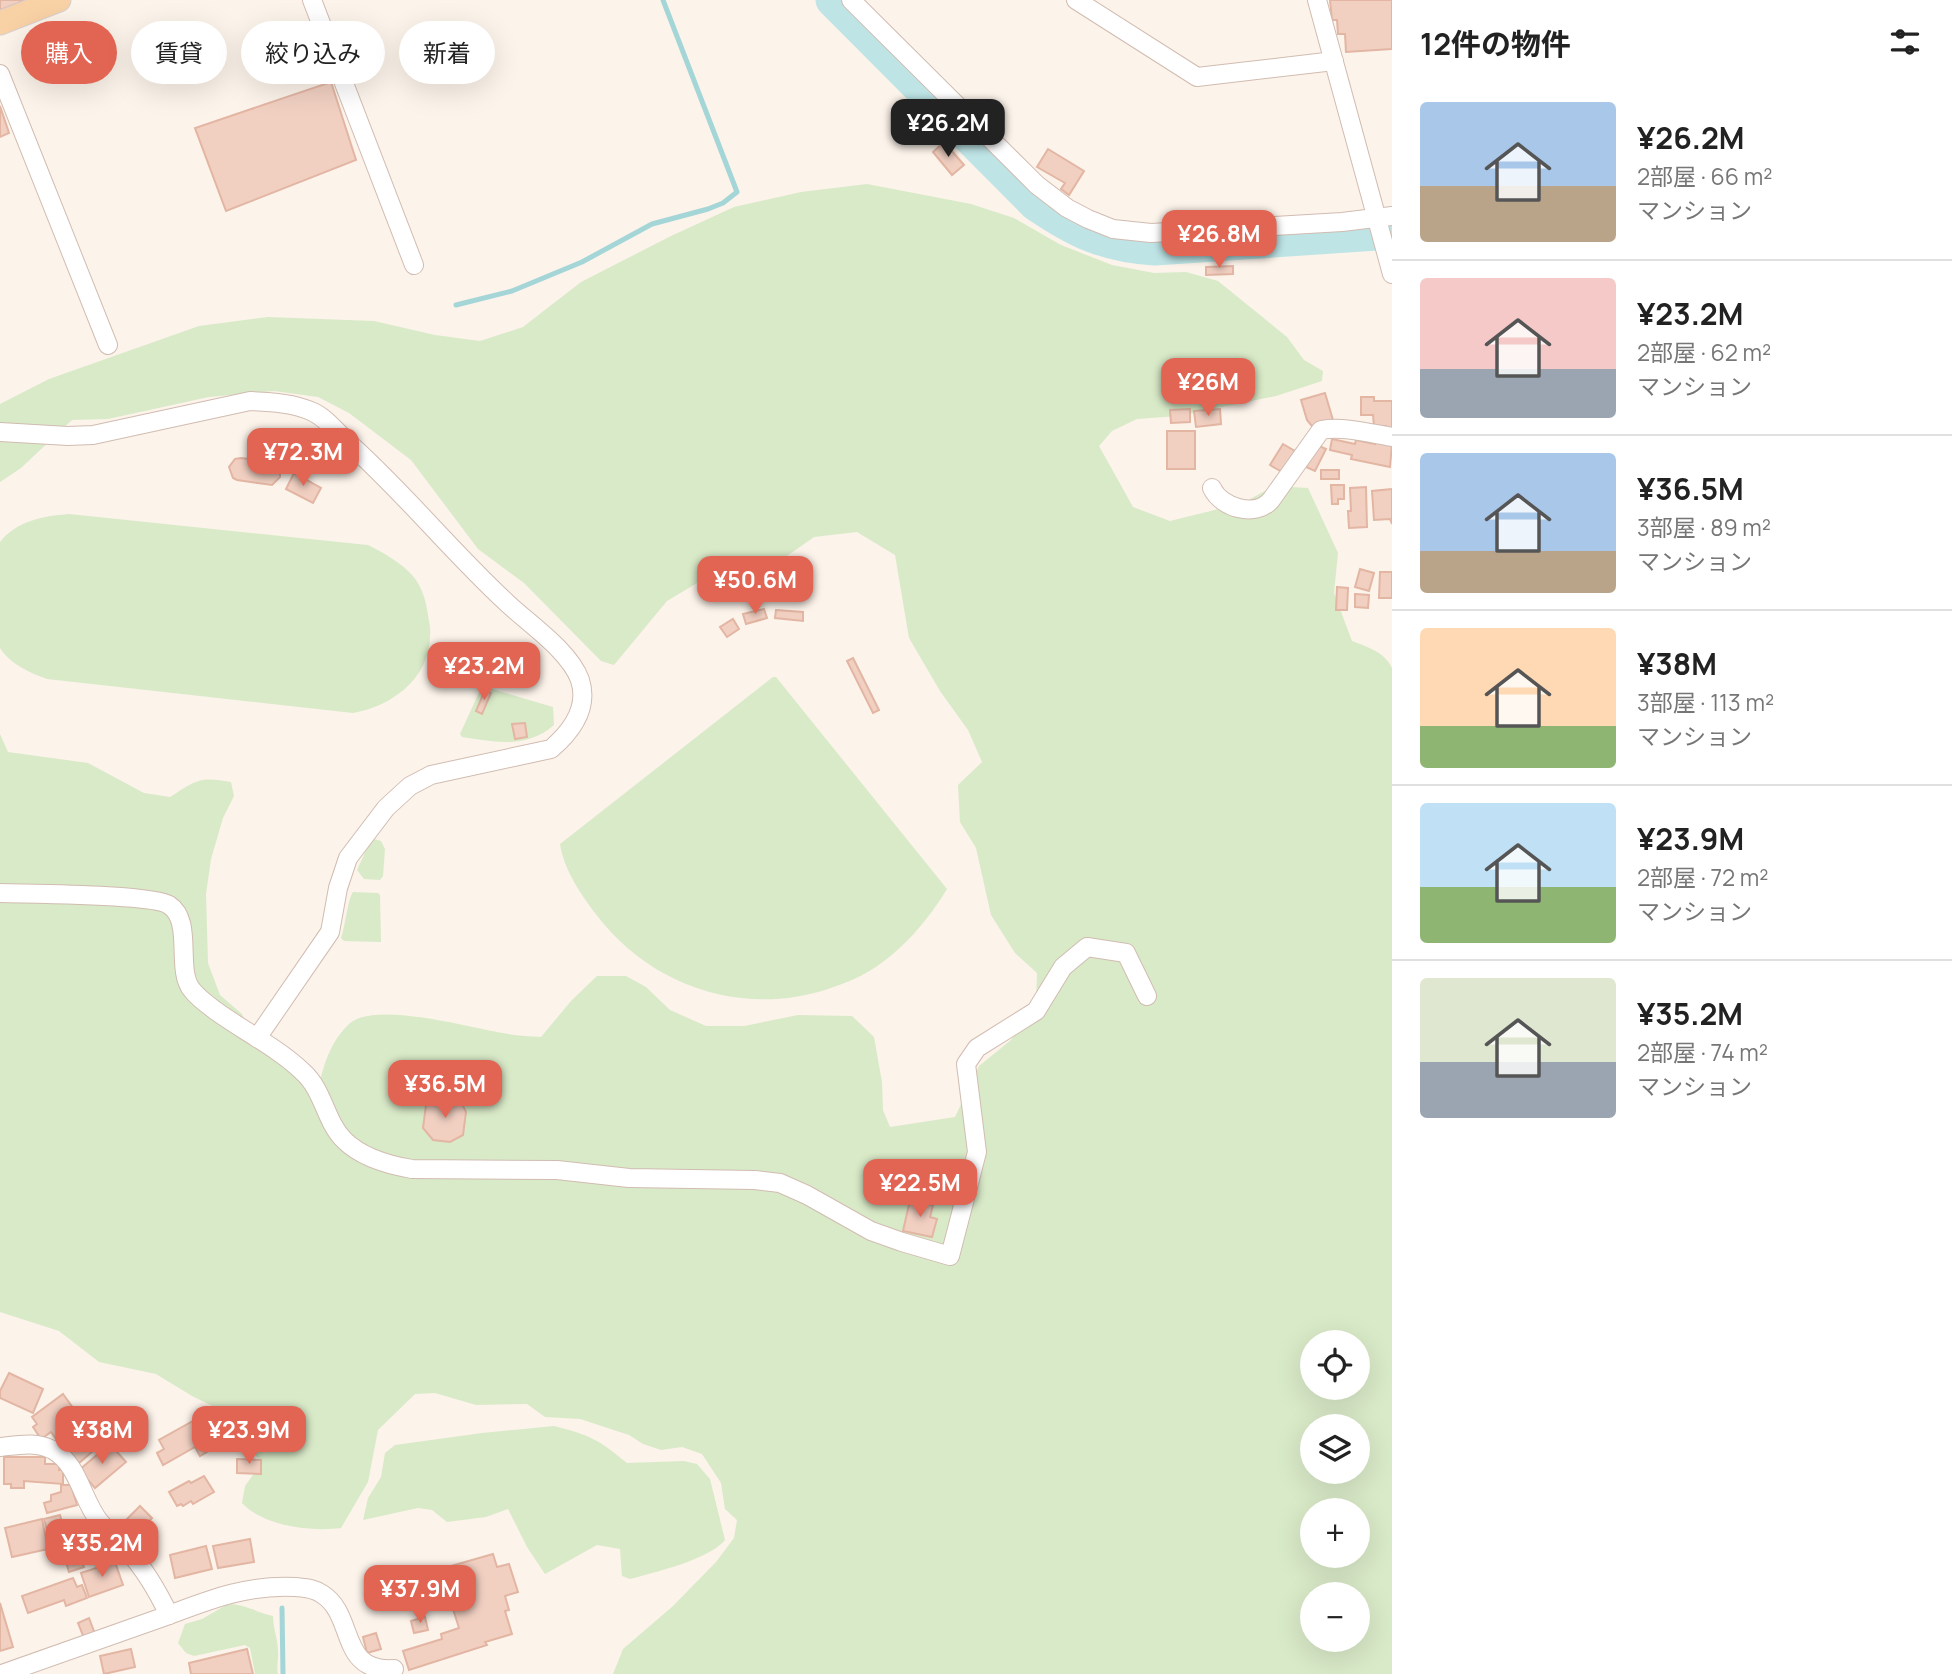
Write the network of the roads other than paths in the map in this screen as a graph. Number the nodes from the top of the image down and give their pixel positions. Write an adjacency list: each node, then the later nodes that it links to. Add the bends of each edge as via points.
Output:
1 (59, 0): 6 (main road)
2 (312, 0): 10 (street)
3 (851, 0): 9 (street, via 1037,186 1088,219 1113,229 1151,233)
4 (1076, 0): 7 (street, via 1197,77)
5 (1317, 0): 7 (street)
6 (0, 23)
7 (1334, 61): 9 (street)
8 (0, 74): 12 (street)
9 (1384, 217): 11 (street)
10 (414, 265)
11 (1392, 274)
12 (108, 345)
13 (0, 432): 18 (street, via 93,435 250,401 314,412 564,655 579,677 582,690 576,724 551,749 430,775 386,808 348,858 330,932)
14 (1392, 437): 15 (street, via 1321,430 1261,509 1224,502)
15 (1212, 488)
16 (0, 893): 18 (street, via 125,898 169,905 180,917 191,990)
17 (1147, 996): 18 (street, via 1126,953 1087,947 1063,967 1036,1011 977,1048 966,1064 977,1152 950,1256 871,1231 780,1183 390,1165 344,1140 309,1078)
18 (257, 1038)
19 (0, 1447): 20 (street, via 39,1444 64,1459 100,1522 143,1568)
20 (169, 1615): 21 (street, via 247,1588 312,1588 332,1602 355,1653 366,1666); 22 (street)
21 (394, 1669)
22 (2, 1674)

